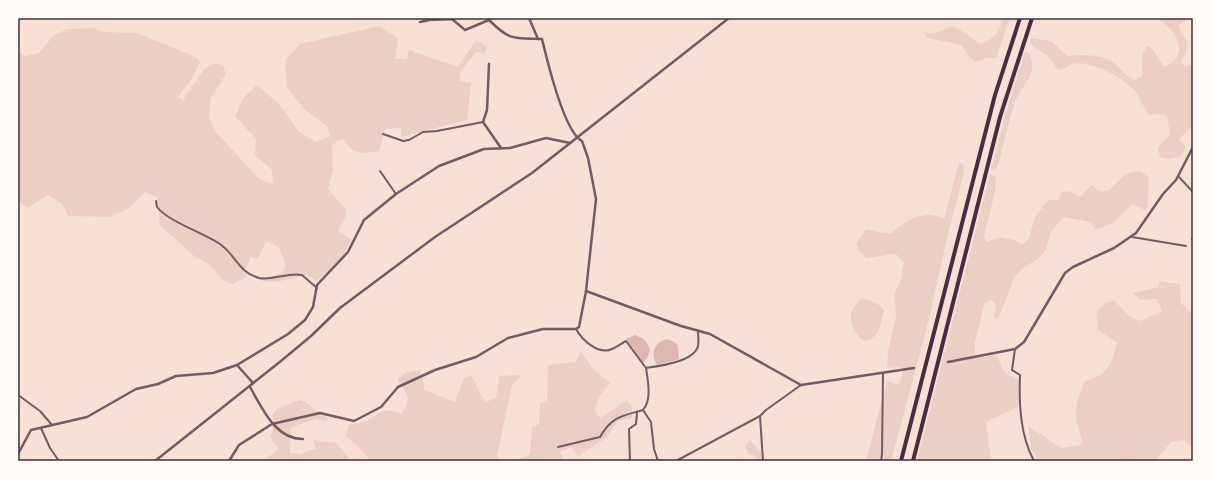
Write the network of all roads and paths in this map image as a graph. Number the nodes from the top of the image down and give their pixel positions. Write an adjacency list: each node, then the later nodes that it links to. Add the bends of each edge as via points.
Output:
1 (529, 18): 6 (street)
2 (729, 18): 10 (street)
3 (1020, 18): 53 (highway, via 993,102)
4 (1032, 18): 54 (highway, via 1000,117)
5 (420, 22): 6 (street, via 452,19 465,30 489,20 502,34 512,38)
6 (538, 39): 10 (street, via 542,39 550,73)
7 (488, 64): 8 (street, via 487,110)
8 (483, 122): 9 (street, via 424,132 403,141); 13 (street)
9 (383, 134)
10 (576, 138): 11 (street); 22 (street, via 582,141 588,158 596,199)
11 (570, 143): 13 (street, via 546,138); 31 (street, via 532,172 435,236 346,303 311,336)
12 (1193, 147): 15 (street)
13 (501, 149): 17 (street, via 484,149 439,166)
14 (380, 171): 17 (street)
15 (1178, 176): 16 (street); 19 (street)
16 (1193, 192)
17 (396, 194): 21 (street, via 364,220 348,252)
18 (156, 201): 21 (street, via 156,207 164,215 222,246 244,270 260,278 302,275)
19 (1132, 237): 20 (street); 25 (street, via 1065,273 1024,342)
20 (1186, 246)
21 (316, 288): 27 (street, via 313,307 305,320 288,334)
22 (586, 291): 23 (street); 24 (street)
23 (576, 329): 28 (street, via 580,337 602,350 613,349 626,341); 38 (street, via 544,329 508,338 476,357 434,370 398,387 381,407 354,422 320,413)
24 (698, 330): 28 (street, via 698,346 691,355 673,364); 32 (street, via 710,334)
25 (1015, 349): 26 (street); 55 (street, via 1012,370 1020,375 1020,412 1027,448)
26 (948, 362)
27 (237, 365): 31 (street); 39 (street, via 213,373 176,376 158,384 136,389 87,418)
28 (646, 368): 35 (street, via 648,391)
29 (914, 368): 30 (street)
30 (883, 373): 32 (street); 52 (street)
31 (253, 383): 33 (street)
32 (801, 385): 37 (street)
33 (250, 387): 38 (street); 46 (street)
34 (18, 395): 39 (street, via 40,411)
35 (643, 410): 36 (street); 49 (street, via 651,422)
36 (637, 412): 42 (street, via 617,417 600,437); 48 (street, via 636,424 629,429)
37 (760, 416): 44 (street); 51 (street)
38 (272, 424): 41 (street, via 292,439); 47 (street, via 239,445)
39 (52, 426): 40 (street)
40 (41, 428): 43 (street, via 31,430); 45 (street)
41 (302, 439)
42 (558, 447)
43 (18, 454)
44 (683, 460): 50 (street)
45 (59, 461)
46 (155, 461)
47 (230, 461)
48 (630, 461)
49 (658, 461)
50 (676, 461)
51 (764, 461)
52 (881, 461)
53 (901, 461)
54 (913, 461)
55 (1034, 461)

